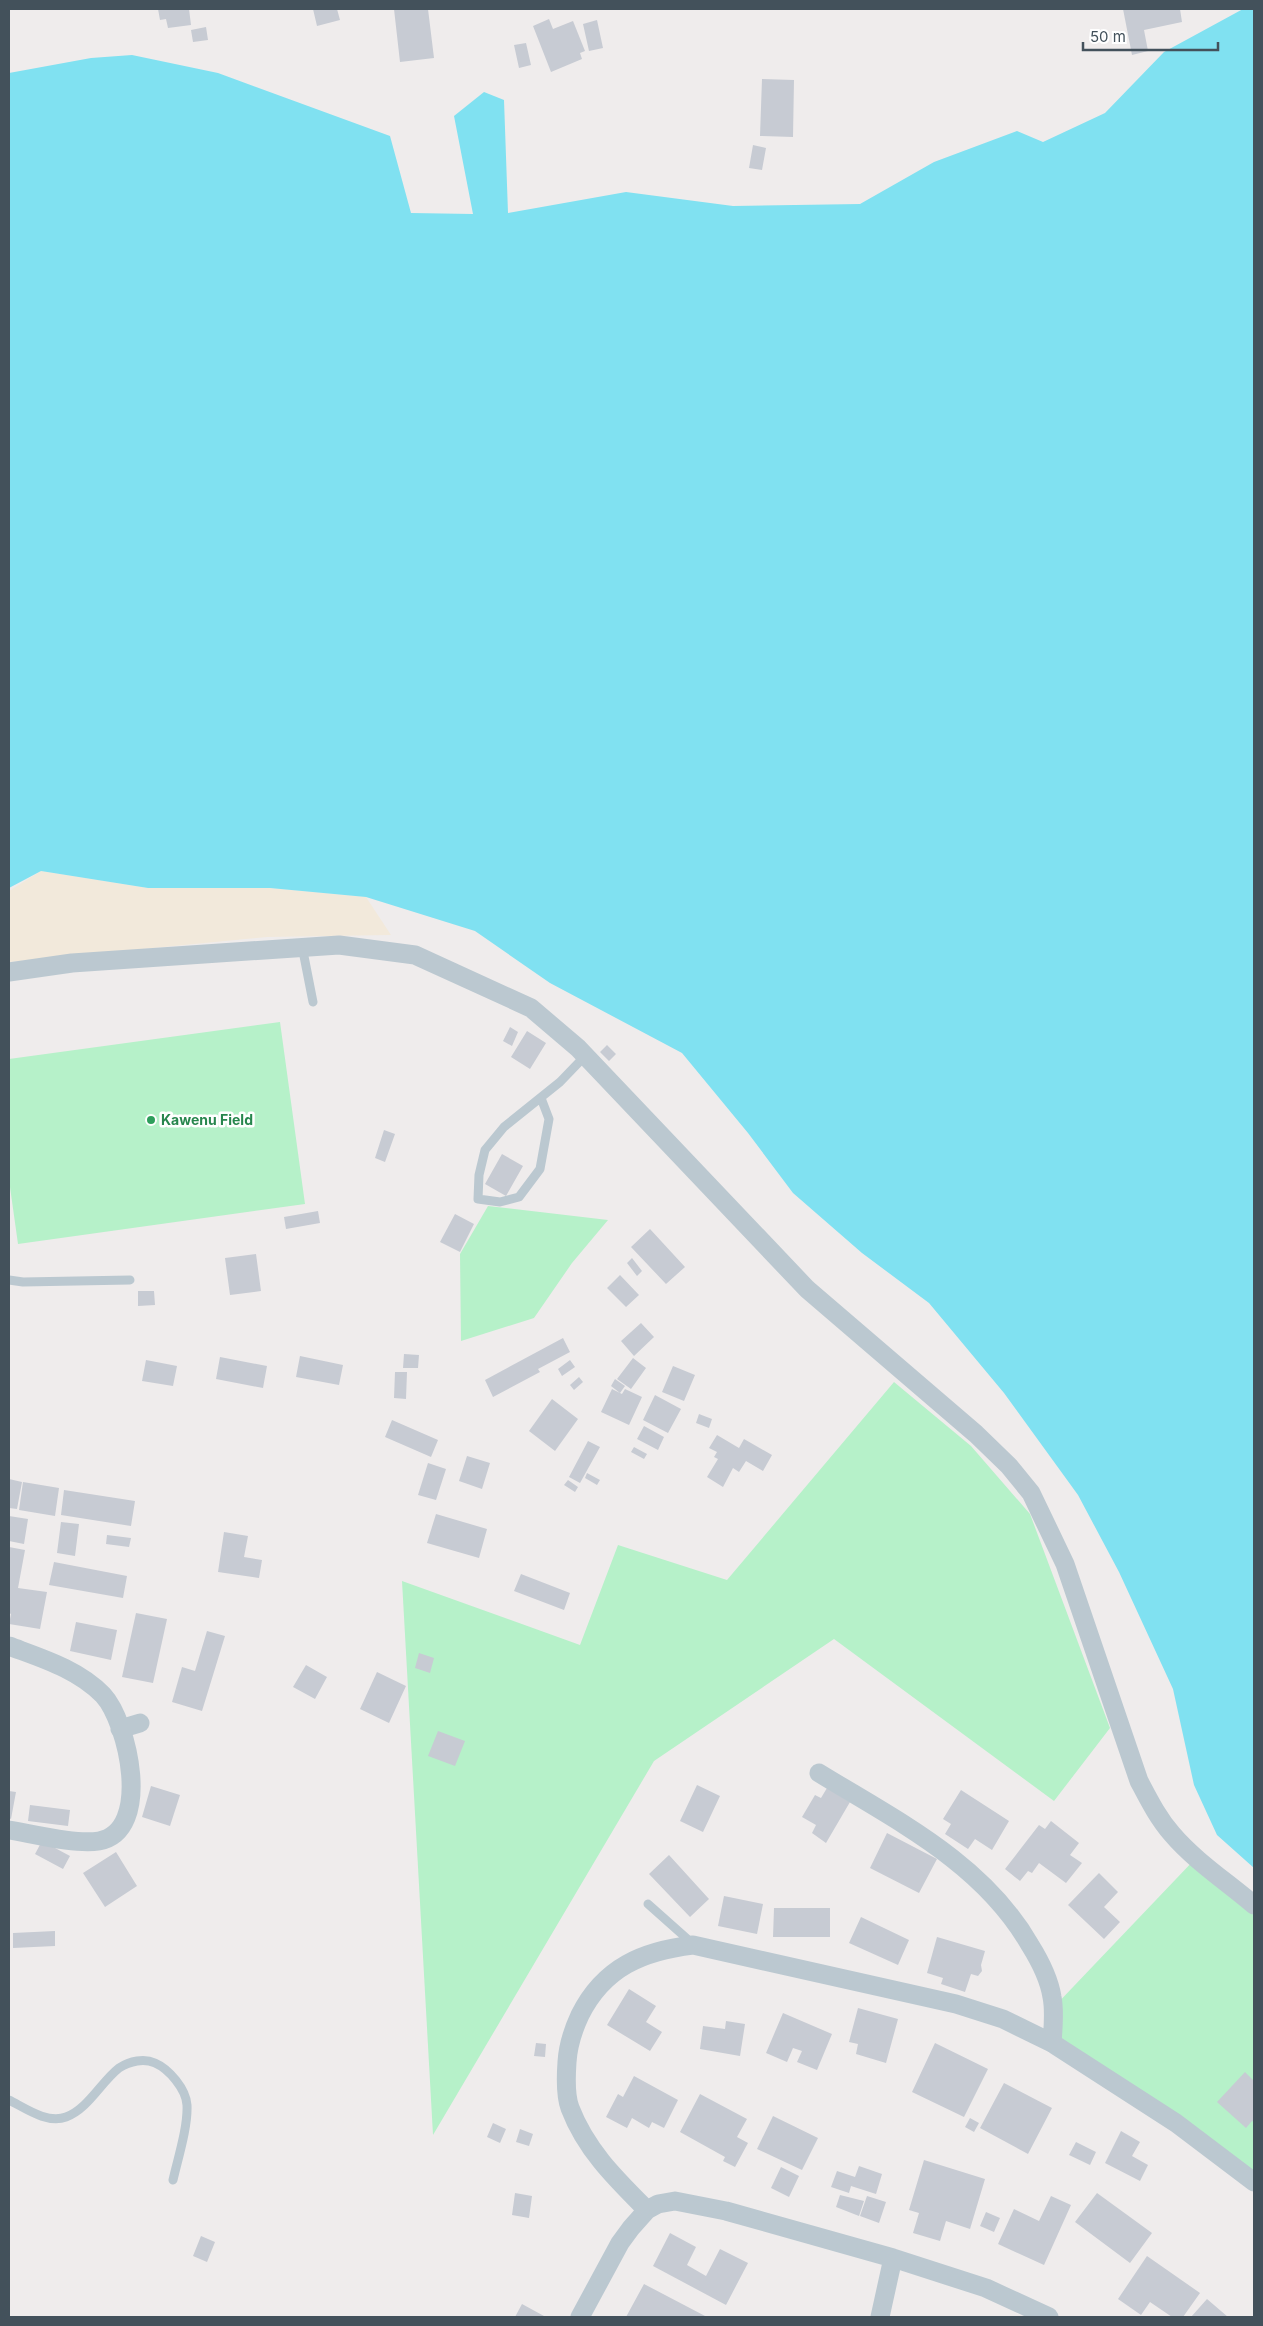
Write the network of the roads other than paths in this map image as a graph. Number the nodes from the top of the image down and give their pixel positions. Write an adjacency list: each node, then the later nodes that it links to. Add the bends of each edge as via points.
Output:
1 (302, 946): 2 (street, via 72,963); 3 (lane); 4 (street, via 338,945 414,955 531,1008)
2 (9, 972)
3 (313, 1002)
4 (585, 1056): 5 (lane); 14 (street, via 807,1289 976,1434 1031,1493 1065,1564 1139,1781 1155,1811 1190,1852)
5 (541, 1098): 5 (lane, via 504,1127 485,1150 478,1199 500,1202 519,1197 540,1169 550,1119)
6 (9, 1280): 7 (lane)
7 (130, 1280)
8 (9, 1646): 10 (street, via 49,1661 90,1684 110,1703)
9 (140, 1723): 10 (street)
10 (120, 1730): 12 (street, via 128,1760 132,1797 123,1827 107,1838 88,1842)
11 (820, 1773): 16 (street, via 931,1841 978,1879 1004,1907 1023,1932 1047,1976 1054,2012)
12 (9, 1830)
13 (648, 1904): 15 (lane)
14 (1254, 1905)
15 (693, 1945): 16 (street, via 956,2004 1003,2019); 20 (street, via 644,1955 613,1973 591,1996 570,2043 566,2074 569,2106 594,2154)
16 (1052, 2043): 19 (street, via 1176,2123)
17 (9, 2100): 18 (lane, via 48,2118 66,2117 124,2065 137,2061 165,2068 179,2086 187,2104)
18 (173, 2180)
19 (1254, 2182)
20 (647, 2210): 21 (street, via 675,2201 694,2203); 22 (street, via 620,2243)
21 (893, 2258): 23 (street); 24 (street, via 986,2288)
22 (580, 2317)
23 (880, 2317)
24 (1048, 2317)

